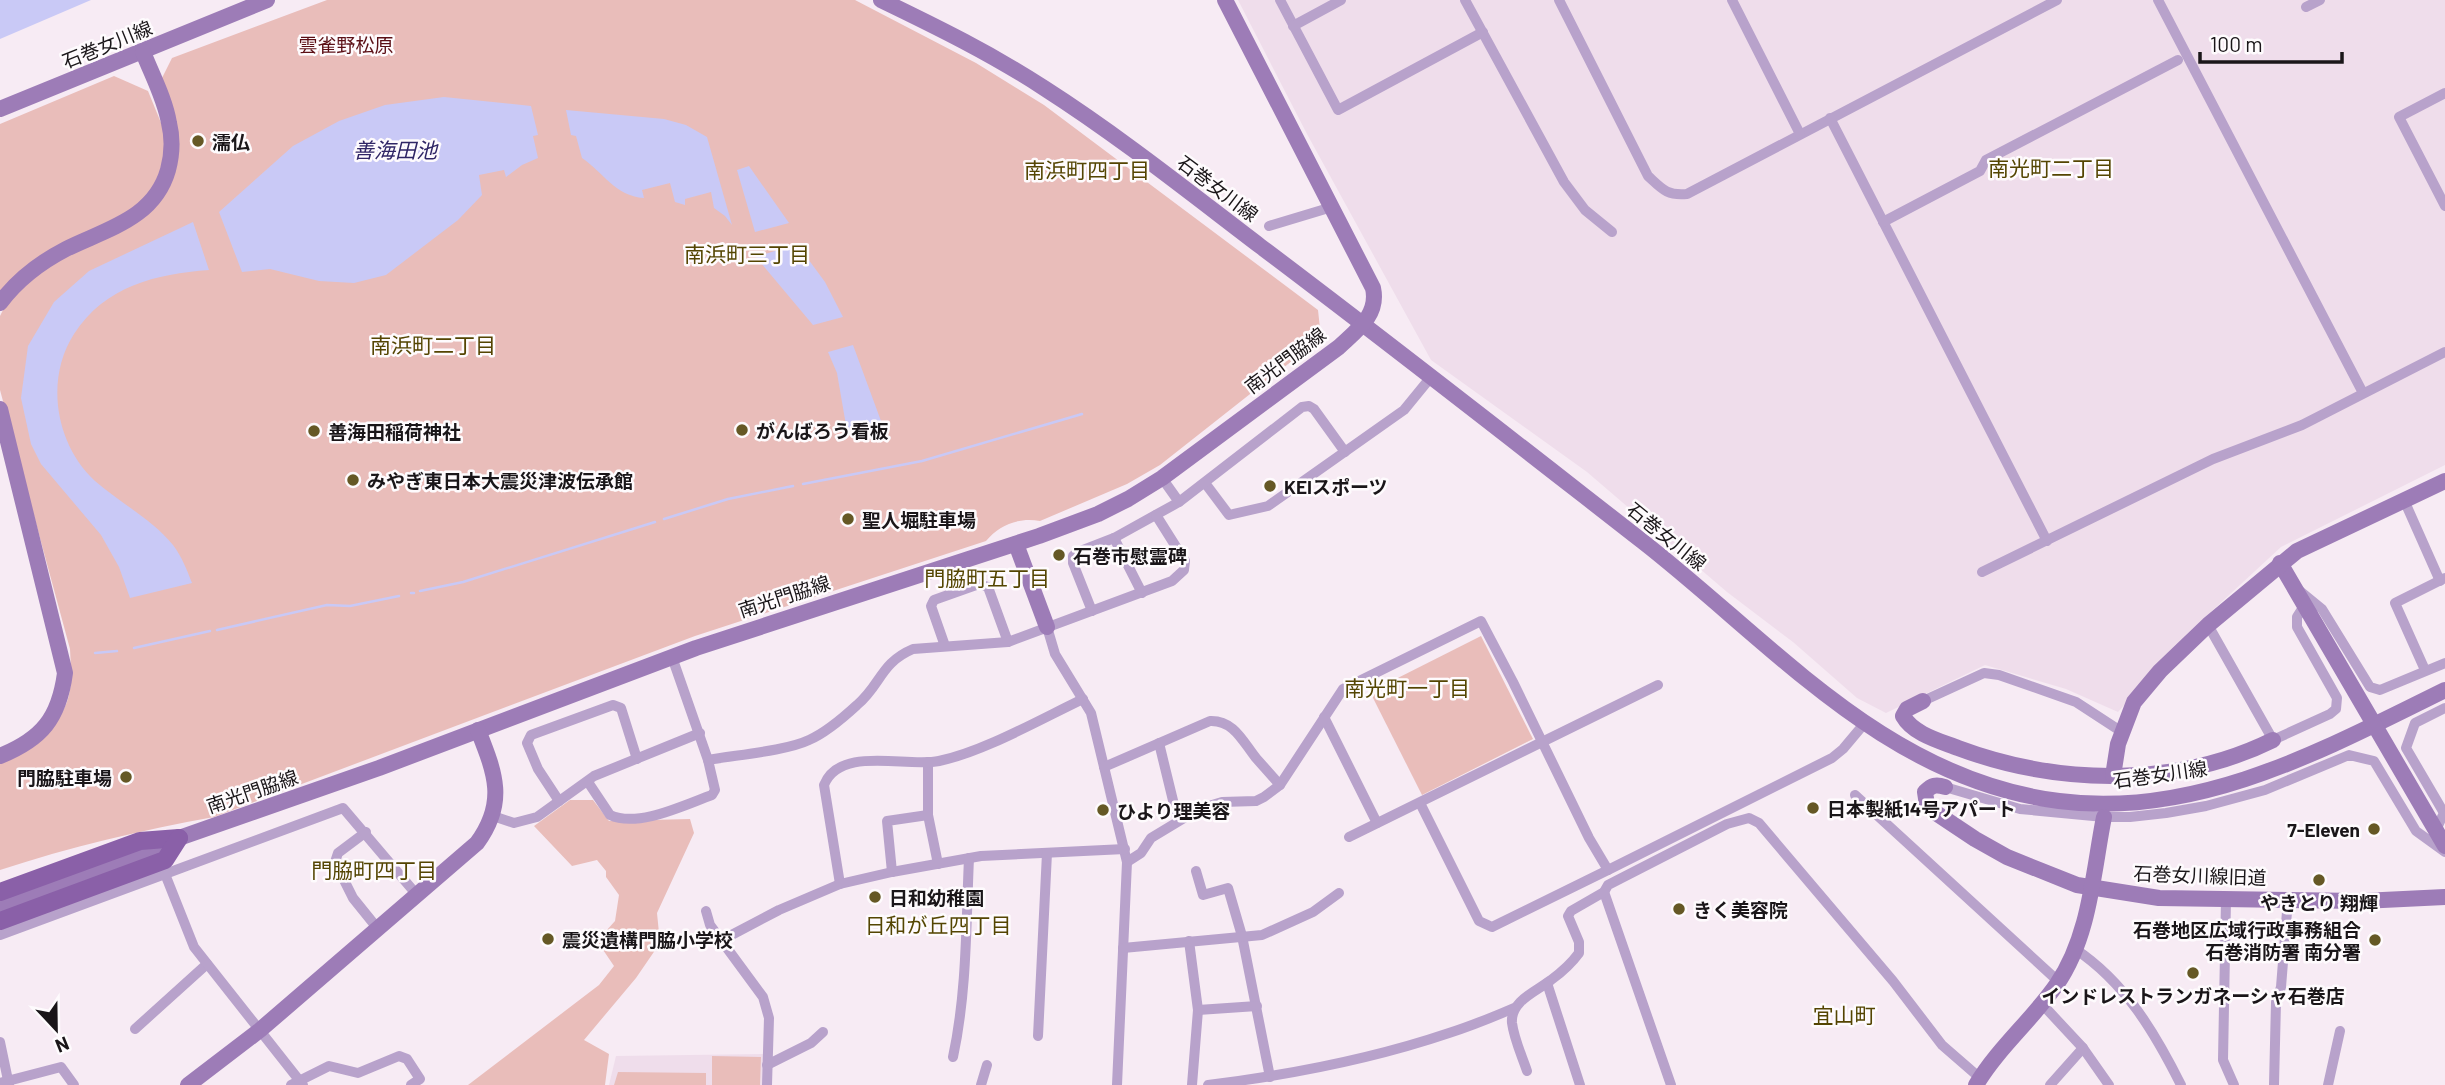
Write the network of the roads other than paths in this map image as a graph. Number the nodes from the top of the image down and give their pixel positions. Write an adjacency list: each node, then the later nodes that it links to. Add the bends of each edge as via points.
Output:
1 (242, 0): 14 (street)
2 (267, 0): 14 (street, 石巻女川線)
3 (881, 0): 29 (street, 石巻女川線, via 992,57 1094,121)
4 (1225, 0): 24 (street)
5 (1280, 0): 15 (street)
6 (1341, 0): 15 (street)
7 (1465, 0): 16 (street)
8 (1559, 0): 22 (street, via 1648,176 1663,190 1687,194)
9 (1732, 0): 22 (street)
10 (2057, 0): 21 (street)
11 (2158, 0): 32 (street)
12 (2320, 0): 13 (street)
13 (2306, 7)
14 (220, 19): 17 (street, 石巻女川線)
15 (1293, 26): 16 (street, via 1338,110)
16 (1483, 32): 27 (street, via 1563,182 1585,210)
17 (143, 52): 20 (street, 石巻女川線); 28 (street, via 172,139 163,185 142,212 35,267)
18 (2178, 60): 25 (street, via 1986,160 1980,172)
19 (2445, 93): 23 (street, via 2399,117)
20 (0, 109)
21 (1829, 118): 22 (street); 25 (street)
22 (1800, 134)
23 (2445, 206)
24 (1332, 207): 26 (street); 29 (street, via 1373,288 1374,306)
25 (1883, 222): 42 (street)
26 (1269, 226)
27 (1612, 232)
28 (0, 303)
29 (1364, 324): 31 (street, 石巻女川線); 35 (street, 南光門脇線)
30 (2445, 352): 32 (street)
31 (1431, 377): 34 (street, via 1404,410); 64 (street, 石巻女川線, via 1655,551)
32 (2362, 393): 42 (street, via 2302,425 2213,459)
33 (0, 409): 72 (street, via 65,673 58,707 49,722 29,741)
34 (1345, 452): 37 (street, via 1268,506 1229,515); 37 (street, via 1314,409 1302,407)
35 (1162, 478): 39 (street); 43 (street, 南光門脇線, via 1098,514)
36 (2445, 481): 38 (street)
37 (1205, 483): 39 (street)
38 (2404, 500): 44 (street); 46 (street)
39 (1179, 502): 40 (street)
40 (1156, 515): 41 (street); 48 (street, via 1185,561 1184,570 1172,581)
41 (1114, 538): 48 (street); 50 (street, via 1073,556)
42 (2047, 541): 45 (street)
43 (1016, 544): 52 (street); 55 (street, 南光門脇線)
44 (2280, 563): 47 (street); 51 (street)
45 (1982, 572)
46 (2442, 579): 57 (street, via 2395,603)
47 (2293, 585): 49 (street); 57 (street, via 2322,609 2370,687 2380,690)
48 (1142, 593): 50 (street)
49 (2304, 606): 65 (street); 69 (street, via 2297,627 2337,698 2336,709)
50 (1091, 611): 52 (street)
51 (2208, 625): 67 (street, via 2146,686); 69 (street)
52 (1047, 627): 53 (street); 60 (street, via 1055,653)
53 (1008, 642): 54 (street); 54 (street, via 988,587 979,583 933,600)
54 (945, 646): 74 (street, via 900,654 887,664 858,705 810,740)
55 (672, 657): 66 (street, 南光門脇線); 68 (street)
56 (2445, 663): 57 (street)
57 (2425, 670)
58 (1658, 685): 70 (street)
59 (2445, 690): 65 (street, 石巻女川線)
60 (1083, 699): 75 (street, via 990,742); 76 (street, via 1091,713)
61 (1923, 701): 67 (street, via 1984,673 1999,675 2076,702); 77 (street, via 1903,716 1942,742 2023,768)
62 (2445, 708): 81 (street, via 2415,723 2406,748)
63 (1324, 717): 70 (street, via 1343,689 1481,621); 79 (street); 91 (street)
64 (1864, 724): 65 (street, 石巻女川線, via 1977,782 2058,801 2091,803 2173,798 2214,789 2285,765); 89 (street, via 1832,758)
65 (2374, 725): 81 (street)
66 (478, 730): 87 (street, via 494,771); 94 (street, 南光門脇線)
67 (2122, 732): 77 (street)
68 (700, 733): 73 (street); 74 (street)
69 (2273, 740): 77 (street, via 2199,766)
70 (1544, 742): 85 (street); 102 (street)
71 (1159, 743): 76 (street); 79 (street, via 1219,720 1237,733); 90 (street)
72 (0, 756)
73 (637, 758): 78 (street); 84 (street, via 621,708 613,705 531,735 527,743 538,769)
74 (708, 760): 78 (street, via 715,790 712,795 651,817 610,815)
75 (928, 762): 86 (street); 106 (street, via 851,763 827,779 824,785)
76 (1104, 767): 96 (street)
77 (2113, 776)
78 (588, 782): 84 (street)
79 (1280, 785): 90 (street, via 1255,801 1222,802 1199,808)
80 (1945, 787): 88 (street, via 2020,809); 107 (street, 石巻女川線旧道, via 1937,785 1925,792 1927,805 1940,818 2007,857)
81 (2424, 789): 82 (street); 95 (street)
82 (2445, 790)
83 (1856, 795): 126 (street)
84 (559, 801): 87 (street, via 524,822)
85 (1420, 803): 91 (street); 102 (street, via 1479,921 1492,927)
86 (928, 815): 101 (street); 104 (street, via 887,821)
87 (493, 816): 111 (street, via 470,850)
88 (2104, 817): 97 (street, via 2206,806 2264,790 2349,755 2374,761 2416,831); 107 (street)
89 (1725, 819): 102 (street); 109 (street); 144 (street, via 1749,818 1759,823 1942,1045)
90 (1178, 821): 100 (street, via 1151,838 1141,853)
91 (1377, 823): 93 (street)
92 (366, 832): 105 (street, via 343,808); 111 (street); 118 (street, via 338,853 335,862 353,898)
93 (1349, 837)
94 (179, 838): 108 (main road, via 140,841); 115 (street, 南光門脇線); 117 (main road, via 165,860)
95 (2445, 846)
96 (1125, 849): 98 (street); 100 (street)
97 (2445, 852)
98 (1046, 853): 99 (street); 136 (street)
99 (969, 858): 101 (street); 139 (street, via 964,983)
100 (1127, 862): 123 (street)
101 (938, 864): 104 (street)
102 (1608, 870)
103 (1196, 871): 120 (street, via 1203,895 1228,888)
104 (892, 872): 106 (street)
105 (164, 874): 119 (street); 125 (street, via 191,940)
106 (840, 884): 121 (street)
107 (2092, 887): 113 (street, 石巻女川線旧道, via 2159,898); 124 (street)
108 (0, 892)
109 (1604, 892): 127 (street, via 1571,911 1568,916 1579,953); 156 (street)
110 (1339, 893): 120 (street, via 1288,923 1262,934)
111 (417, 895): 118 (street)
112 (2445, 897): 114 (street, 石巻女川線旧道)
113 (2226, 899): 114 (street, 石巻女川線旧道); 160 (street, via 2223,1060)
114 (2288, 899): 161 (street, via 2276,1002)
115 (0, 906)
116 (706, 911): 121 (street)
117 (0, 921)
118 (378, 929): 133 (street)
119 (0, 935)
120 (1242, 936): 122 (street); 129 (street)
121 (722, 940): 140 (street, via 763,997 769,1018)
122 (1189, 941): 123 (street); 131 (street)
123 (1123, 948): 152 (street)
124 (2075, 949): 126 (street); 159 (street, via 2094,961 2148,1023)
125 (207, 964): 132 (street); 133 (street)
126 (2059, 982): 128 (street)
127 (1547, 983): 130 (street); 155 (street)
128 (2042, 1004): 138 (street); 144 (street)
129 (1257, 1006): 131 (street); 143 (street)
130 (1514, 1008): 142 (street, via 1512,1022); 143 (street, via 1448,1034)
131 (1198, 1010): 153 (street)
132 (135, 1029)
133 (260, 1030): 146 (street); 148 (street)
134 (823, 1031): 140 (street, via 811,1044)
135 (2340, 1031): 162 (street)
136 (1038, 1036)
137 (0, 1042): 145 (street)
138 (2083, 1048): 157 (street); 158 (street)
139 (953, 1057)
140 (767, 1065): 150 (street)
141 (986, 1065): 151 (street)
142 (1527, 1071)
143 (1270, 1077): 154 (street)
144 (1978, 1082)
145 (6, 1083): 147 (street, via 61,1067)
146 (298, 1083): 149 (street, via 329,1066 358,1073 399,1056 407,1059 420,1079)
147 (74, 1085)
148 (188, 1085)
149 (411, 1085)
150 (767, 1085)
151 (981, 1085)
152 (1117, 1085)
153 (1192, 1085)
154 (1208, 1085)
155 (1580, 1085)
156 (1671, 1085)
157 (2051, 1085)
158 (2109, 1085)
159 (2181, 1085)
160 (2234, 1085)
161 (2274, 1085)
162 (2328, 1085)

